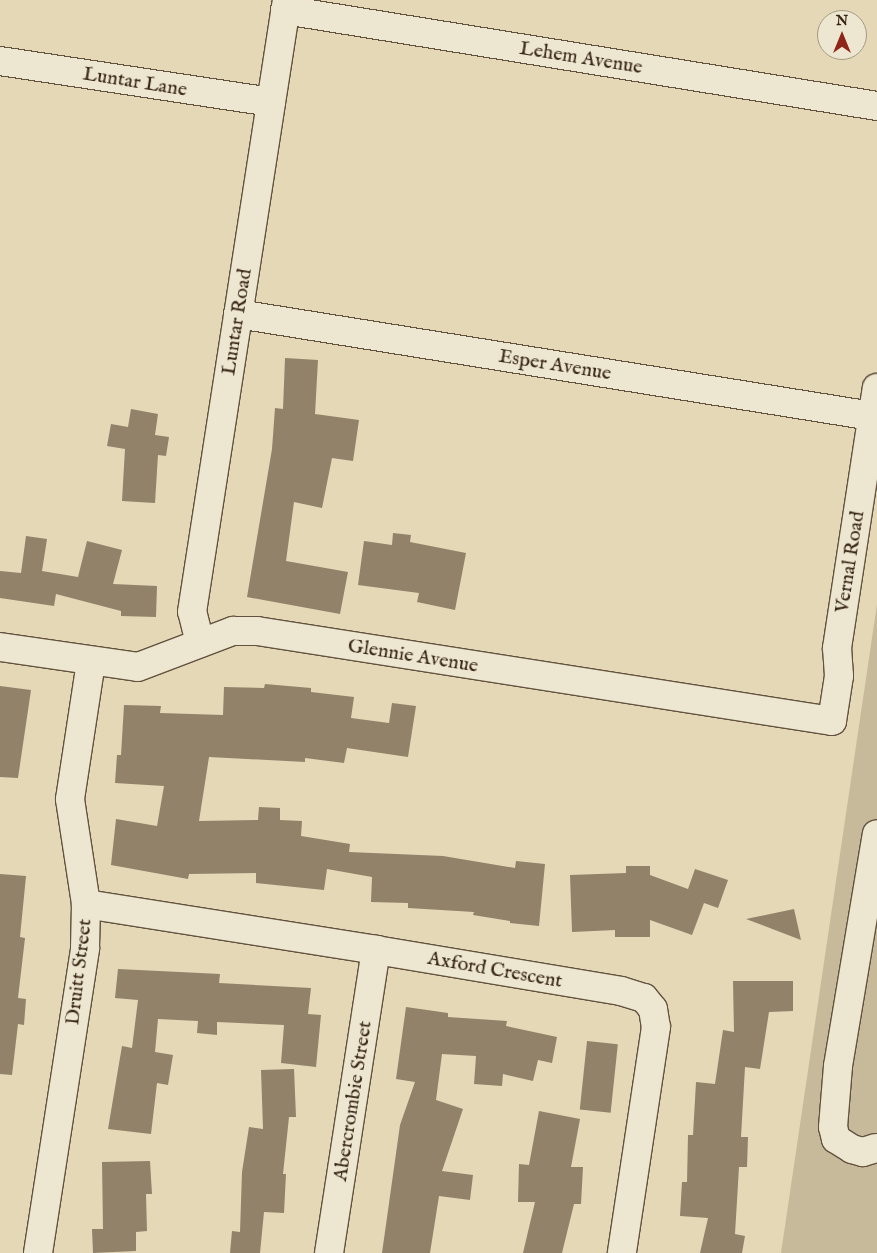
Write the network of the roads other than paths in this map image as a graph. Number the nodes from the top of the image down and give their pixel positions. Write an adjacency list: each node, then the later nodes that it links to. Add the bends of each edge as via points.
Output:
1 (286, 5): 3 (street, Luntar Road); 4 (street, Lehem Avenue)
2 (0, 61): 3 (street, Luntar Lane)
3 (271, 102): 5 (street, Luntar Road)
4 (877, 106)
5 (238, 314): 7 (street, Esper Avenue); 8 (street, Luntar Road, via 192,612)
6 (877, 388): 7 (street, Vernal Road)
7 (872, 416): 11 (street, Vernal Road, via 837,648 825,675)
8 (200, 643): 10 (street, Glennie Avenue, via 138,667); 11 (street, Glennie Avenue, via 233,631 257,631)
9 (0, 647): 10 (street, Glennie Avenue)
10 (91, 662): 13 (street, Druitt Street, via 70,799)
11 (824, 720)
12 (877, 834): 15 (street, via 838,1066 833,1127 836,1139 852,1149 863,1152)
13 (86, 904): 14 (street, Axford Crescent); 16 (street, Druitt Street, via 84,948)
14 (376, 950): 17 (street, Abercrombie Street); 18 (street, Axford Crescent, via 635,994 649,1003 656,1017 655,1041)
15 (876, 1148)
16 (38, 1253)
17 (329, 1253)
18 (622, 1253)

